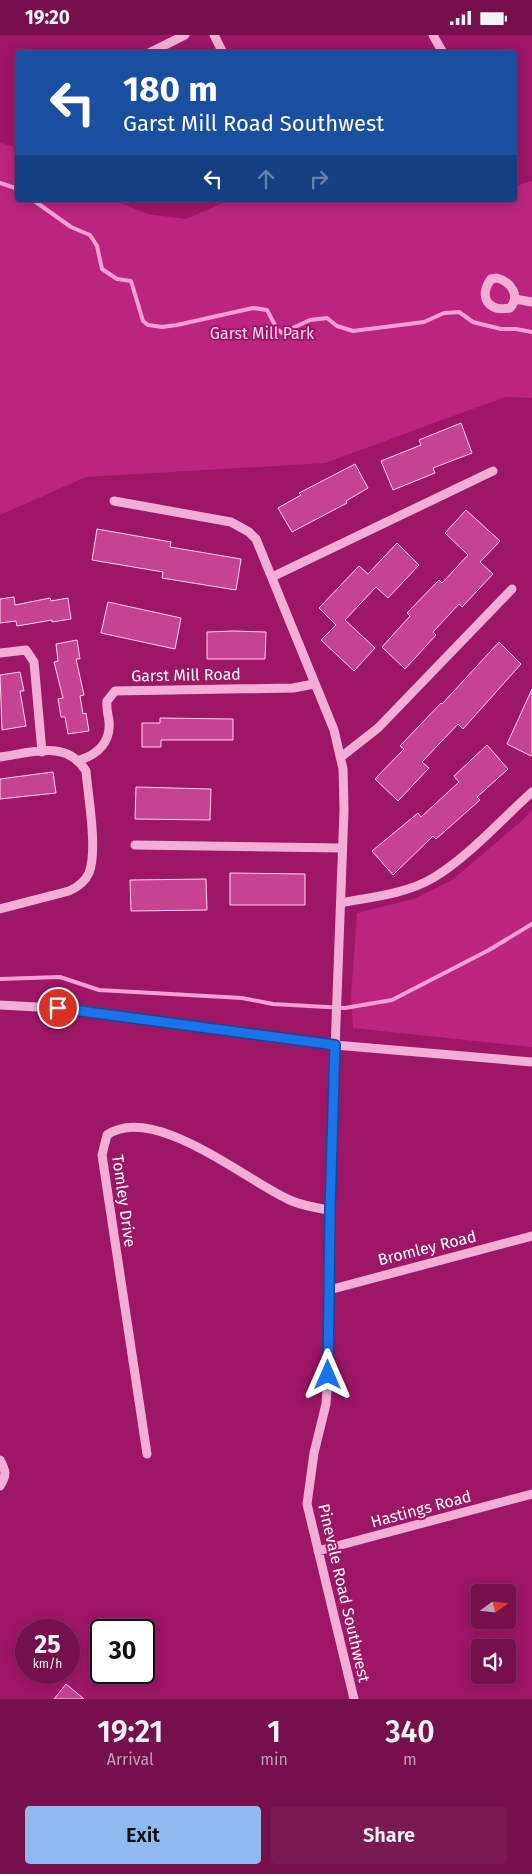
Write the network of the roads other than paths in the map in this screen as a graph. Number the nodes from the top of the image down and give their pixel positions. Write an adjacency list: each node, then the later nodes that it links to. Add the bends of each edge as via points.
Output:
1 (185, 35): 4 (street)
2 (214, 35): 5 (street)
3 (433, 35): 6 (street)
4 (155, 50)
5 (222, 50)
6 (441, 50)
7 (515, 299): 8 (street)
8 (532, 302)
9 (494, 471): 11 (street)
10 (114, 501): 11 (street, via 240,525 256,539)
11 (272, 577): 14 (street)
12 (512, 589): 17 (street, via 378,728)
13 (0, 653): 15 (street, via 26,650 34,662)
14 (314, 684): 17 (street, via 334,730); 18 (street, Garst Mill Road, via 293,688 115,691 107,701 109,726 106,741 98,751)
15 (42, 751): 16 (street); 18 (street, via 65,751)
16 (0, 757)
17 (341, 757): 21 (street)
18 (80, 760): 23 (street, via 86,771 92,847 85,879 69,891)
19 (532, 792): 22 (street, via 449,867 432,878 414,887)
20 (135, 845): 21 (street)
21 (342, 848): 22 (street)
22 (341, 903): 25 (street)
23 (0, 909)
24 (0, 1005): 25 (street, via 74,1009)
25 (335, 1045): 26 (street); 27 (street, Pinevale Road Southwest)
26 (532, 1062)
27 (330, 1210): 29 (street, Pinevale Road Southwest); 30 (street, Tomley Drive, via 292,1201 190,1143 167,1134 124,1127 107,1135 102,1155)
28 (532, 1236): 29 (street, Bromley Road)
29 (329, 1290): 34 (street, Pinevale Road Southwest, via 326,1404 314,1453 307,1504)
30 (146, 1454)
31 (0, 1460): 32 (street, via 6,1471)
32 (0, 1485)
33 (532, 1494): 34 (street, Hastings Road)
34 (318, 1551): 35 (street, Pinevale Road Southwest)
35 (354, 1699)

